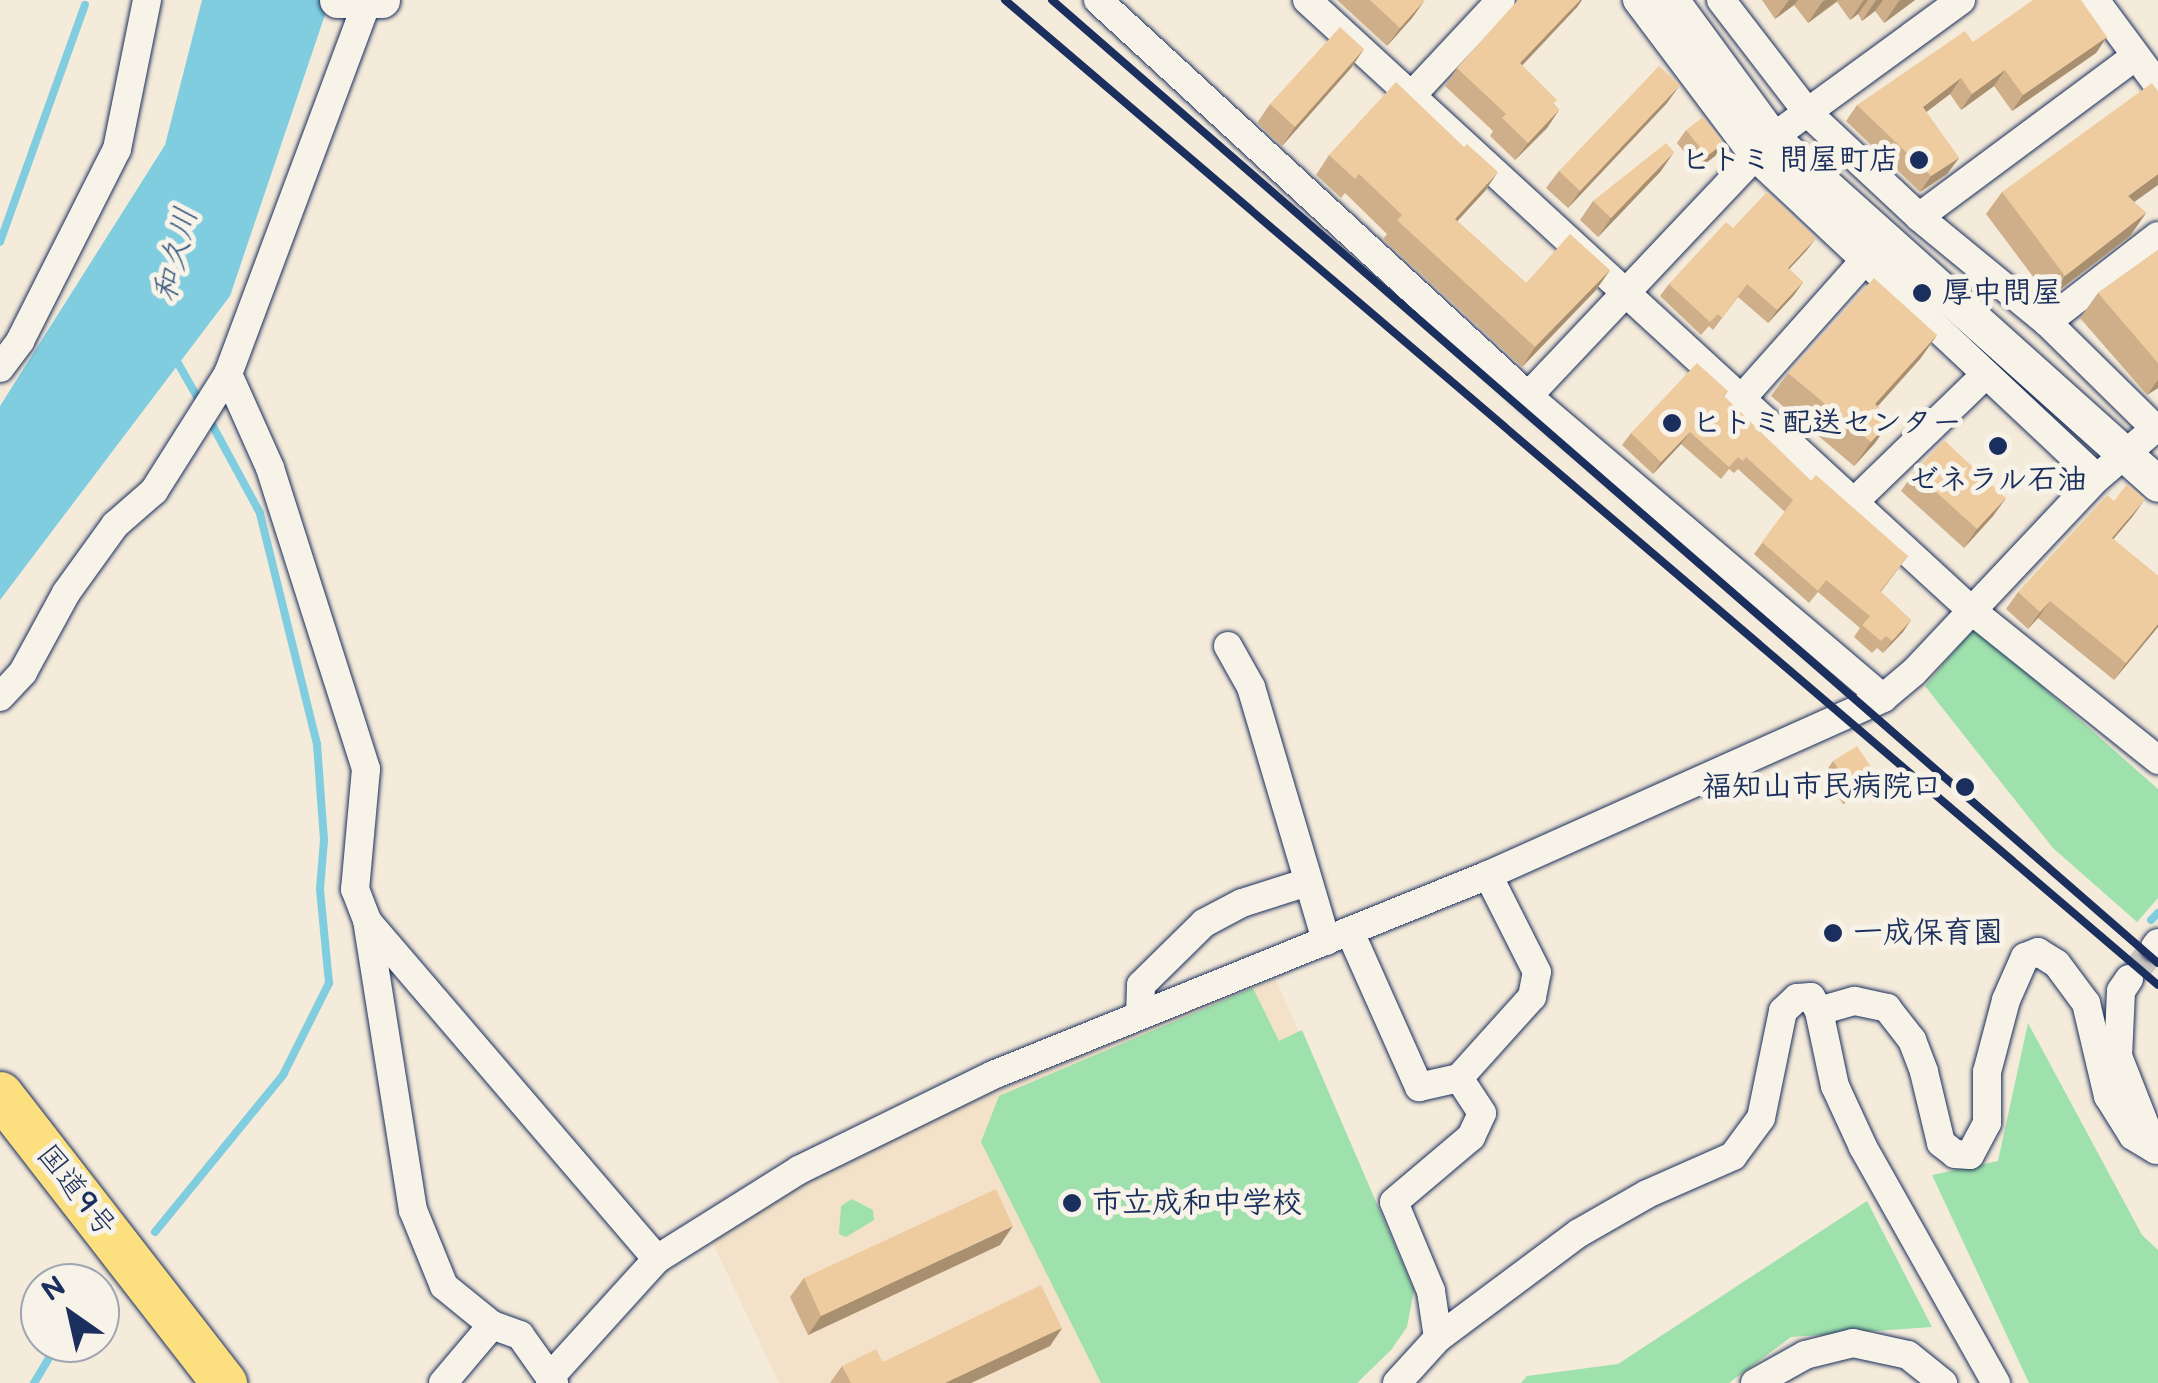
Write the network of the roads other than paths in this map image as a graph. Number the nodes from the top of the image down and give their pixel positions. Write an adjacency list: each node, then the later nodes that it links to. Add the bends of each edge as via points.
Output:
1 (147, 0): 21 (street, via 117,149)
2 (356, 0): 22 (street)
3 (1098, 0): 24 (street)
4 (1307, 0): 13 (street)
5 (1501, 0): 13 (street)
6 (1637, 0): 15 (street)
7 (1671, 0): 15 (street)
8 (1721, 0): 14 (street)
9 (1961, 0): 14 (street)
10 (2095, 0): 11 (street)
11 (2136, 56): 12 (street); 16 (street)
12 (2158, 85)
13 (1412, 95): 19 (street)
14 (1808, 113): 15 (street); 16 (street)
15 (1763, 147): 18 (street); 19 (street); 27 (street)
16 (1919, 217): 20 (street)
17 (2158, 236): 20 (street)
18 (1865, 260): 23 (street); 25 (street)
19 (1628, 295): 24 (street); 25 (street)
20 (2047, 322): 26 (street)
21 (0, 368)
22 (228, 374): 32 (street, via 154,491 116,525 66,593 24,672); 37 (street, via 270,468 366,768 354,889)
23 (1986, 374): 27 (street); 29 (street)
24 (1528, 396): 33 (street)
25 (1742, 398): 29 (street)
26 (2157, 427): 27 (street)
27 (2109, 466): 28 (street); 30 (street)
28 (2158, 484)
29 (1855, 502): 30 (street)
30 (1971, 610): 33 (street); 34 (street)
31 (1228, 646): 36 (street, via 1250,687)
32 (0, 698)
33 (1883, 698): 35 (street)
34 (2158, 760)
35 (1488, 875): 38 (street); 42 (street, via 1536,972 1532,996)
36 (1308, 882): 38 (street); 41 (street, via 1242,903 1204,924 1141,985)
37 (368, 920): 45 (street); 46 (street, via 413,1210 444,1286)
38 (1338, 936): 41 (street); 42 (street, via 1419,1087)
39 (2128, 979): 44 (street, via 2121,991 2118,1056)
40 (1819, 1011): 44 (street, via 1856,1001 1887,1008 1912,1040 1940,1143 1970,1155 1987,1123 1987,1072 2006,1000 2025,957 2038,952 2057,964 2086,1004 2108,1096 2134,1136); 47 (street, via 1811,997 1797,998 1783,1012 1762,1118 1732,1156 1580,1233); 54 (street, via 1835,1086 1863,1147)
41 (1140, 1015): 45 (street, via 994,1075 809,1165)
42 (1458, 1078): 47 (street, via 1482,1113 1471,1137 1394,1202 1432,1291)
43 (0, 1094): 49 (highway, 国道9号)
44 (2157, 1152)
45 (657, 1259): 48 (street)
46 (492, 1325): 48 (street, via 520,1334); 50 (street)
47 (1438, 1338): 51 (street)
48 (551, 1381)
49 (224, 1383)
50 (443, 1383)
51 (1397, 1383)
52 (1755, 1383): 53 (street, via 1806,1354 1853,1343 1908,1355)
53 (1943, 1383)
54 (1996, 1383)

